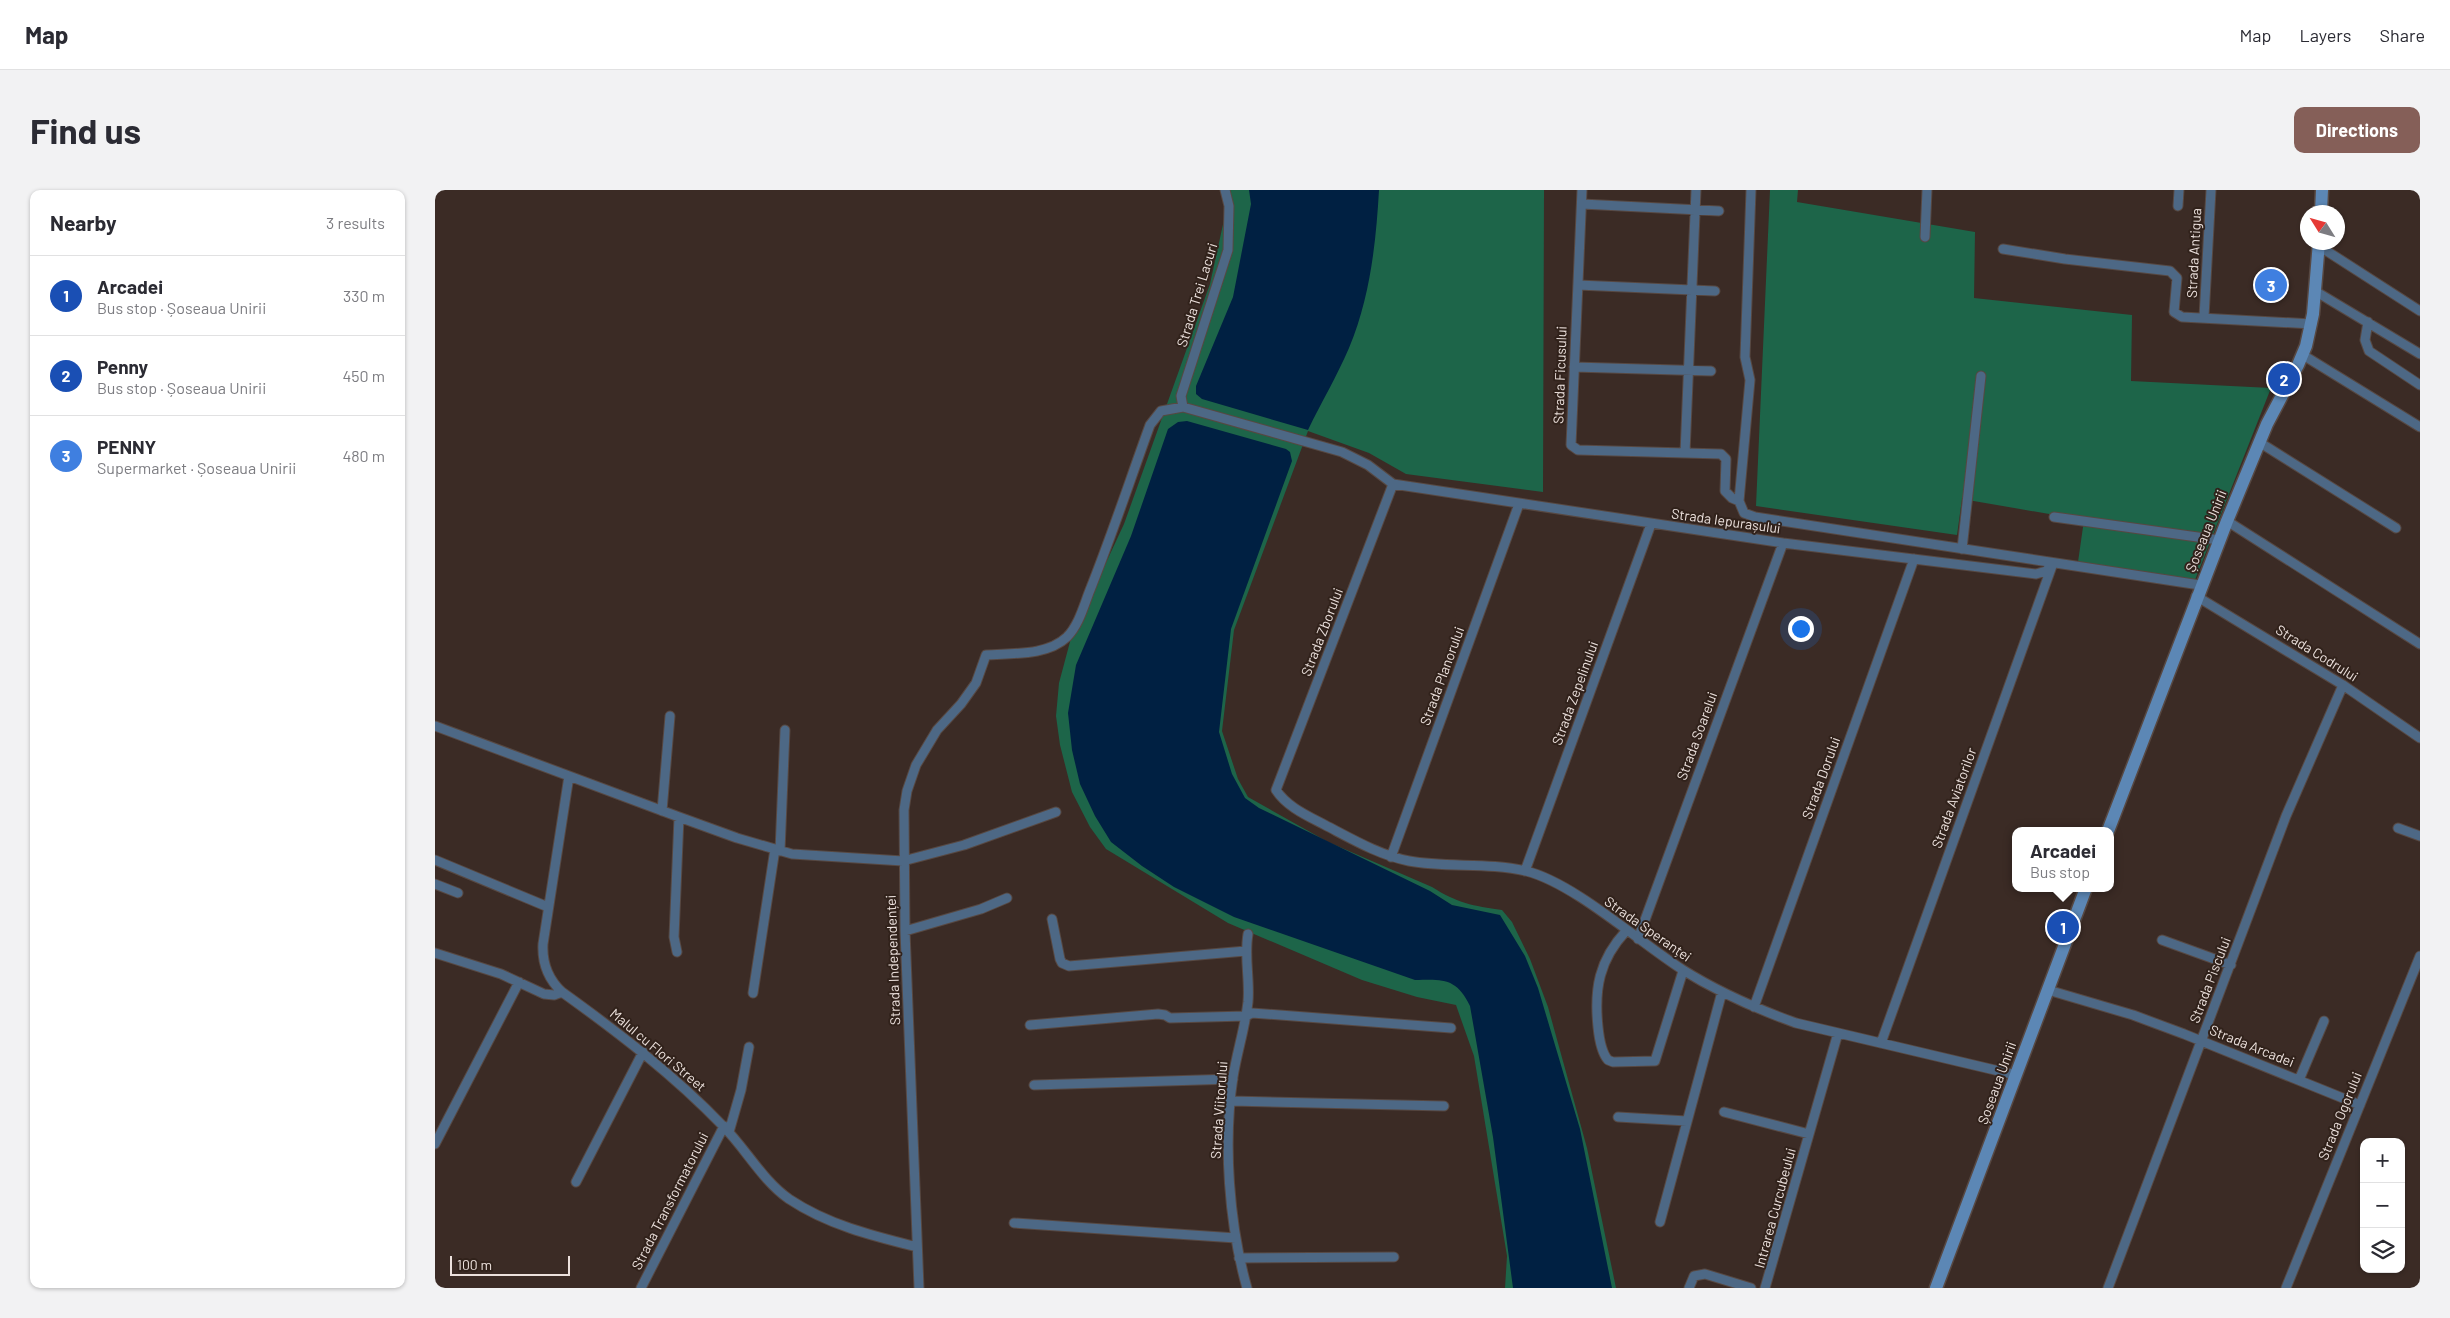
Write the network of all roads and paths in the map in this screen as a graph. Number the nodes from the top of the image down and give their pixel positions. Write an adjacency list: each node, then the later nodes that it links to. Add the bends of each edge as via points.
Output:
1 (1225, 190): 33 (street, Strada Trei Lacuri, via 1229,206 1228,250 1181,396)
2 (1583, 190): 9 (street, Strada Ficusului)
3 (1696, 190): 12 (street)
4 (1751, 190): 39 (street, via 1745,356 1750,380)
5 (1927, 190): 14 (street)
6 (2179, 190): 11 (street)
7 (2211, 190): 23 (street, Strada Antigua)
8 (2322, 190): 10 (main road)
9 (1582, 204): 12 (street); 18 (street, Strada Ficusului)
10 (2321, 205)
11 (2178, 206)
12 (1695, 210): 13 (street); 19 (street)
13 (1719, 211)
14 (1925, 237)
15 (2003, 248): 23 (street, via 2170,271 2177,278 2174,312 2182,317)
16 (2318, 250): 21 (main road, Șoseaua Unirii)
17 (2328, 250): 22 (street)
18 (1578, 285): 19 (street); 28 (street, Strada Ficusului)
19 (1693, 290): 20 (street); 29 (street)
20 (1715, 291)
21 (2315, 291): 24 (street); 25 (main road, Șoseaua Unirii)
22 (2420, 311)
23 (2204, 317): 25 (street)
24 (2368, 322): 26 (street); 32 (street, via 2365,344 2369,351)
25 (2312, 324): 27 (main road, Șoseaua Unirii)
26 (2420, 354)
27 (2303, 355): 34 (street); 35 (main road, Șoseaua Unirii)
28 (1574, 368): 29 (street); 36 (street, Strada Ficusului, via 1571,445 1575,449)
29 (1688, 371): 30 (street); 36 (street)
30 (1711, 371)
31 (1981, 376): 46 (street)
32 (2420, 385)
33 (1183, 407): 37 (street, via 1342,452 1368,465); 67 (street, Strada Independenței, via 1161,411 1150,425 1099,569 1077,622 1067,637 1037,651 987,655 969,693 937,730 916,765 907,791)
34 (2420, 427)
35 (2259, 442): 41 (main road, Șoseaua Unirii); 43 (street)
36 (1685, 453): 39 (street, Strada Ficusului, via 1724,456 1725,492)
37 (1393, 484): 38 (street, Strada Iepurașului); 57 (street, Strada Zborului)
38 (1519, 504): 42 (street, Strada Iepurașului); 65 (street, Strada Planorului)
39 (1740, 504): 46 (street, Strada Iepurașului, via 1748,516)
40 (2054, 517): 44 (street)
41 (2227, 521): 44 (main road, Șoseaua Unirii); 50 (street)
42 (1651, 524): 45 (street, Strada Iepurașului); 68 (street, Strada Zepelinului)
43 (2397, 528)
44 (2219, 540): 49 (main road, Șoseaua Unirii)
45 (1783, 543): 47 (street, Strada Iepurașului); 78 (street, Strada Soarelui)
46 (1962, 549): 48 (street, Strada Iepurașului)
47 (1914, 559): 48 (street, Strada Iepurașului, via 2036,574); 91 (street, Strada Dorului)
48 (2053, 564): 49 (street, Strada Iepurașului); 98 (street, Strada Aviatorilor)
49 (2198, 591): 51 (street, Strada Codrului); 61 (main road, Șoseaua Unirii)
50 (2420, 644)
51 (2343, 685): 55 (street, Strada Codrului); 84 (street, Strada Piscului, via 2286,816)
52 (670, 716): 58 (street)
53 (435, 726): 56 (street)
54 (785, 730): 64 (street)
55 (2420, 738)
56 (569, 776): 58 (street); 73 (street, Malul cu Flori Street)
57 (1276, 790): 65 (street, Strada Speranței, via 1281,798 1297,809)
58 (662, 811): 60 (street)
59 (1056, 812): 67 (street, via 964,845)
60 (679, 817): 64 (street); 80 (street, via 674,937)
61 (2110, 827)
62 (2398, 828): 63 (street)
63 (2420, 836)
64 (777, 850): 67 (street, via 792,854); 90 (street)
65 (1391, 857): 68 (street, Strada Speranței, via 1429,864)
66 (435, 860): 73 (street)
67 (903, 861): 75 (street, Strada Independenței)
68 (1525, 871): 76 (street, Strada Speranței, via 1555,884)
69 (435, 884): 71 (street)
70 (2084, 892): 87 (main road, Șoseaua Unirii)
71 (458, 893)
72 (1007, 898): 75 (street)
73 (548, 907): 88 (street, Malul cu Flori Street, via 544,962 553,983)
74 (1053, 919): 81 (street, via 1060,959 1069,966)
75 (905, 931): 118 (street, Strada Independenței)
76 (1626, 931): 78 (street, Strada Speranței); 85 (street, via 1613,944 1603,964 1595,1004 1599,1035 1608,1060 1655,1061)
77 (1248, 934): 81 (street, Strada Viitorului)
78 (1638, 939): 85 (street, Strada Speranței)
79 (2162, 940): 84 (street)
80 (677, 952)
81 (1246, 952): 92 (street, Strada Viitorului, via 1249,991)
82 (435, 953): 86 (street)
83 (2420, 956): 106 (street, Strada Ogorului)
84 (2231, 965): 97 (street, Strada Piscului)
85 (1683, 971): 89 (street, Strada Speranței)
86 (519, 982): 88 (street, via 544,994); 113 (street)
87 (2047, 990): 97 (street, Strada Arcadei, via 2133,1015); 101 (main road, Șoseaua Unirii)
88 (562, 992): 100 (street, Malul cu Flori Street)
89 (1722, 992): 91 (street, Strada Speranței); 110 (street)
90 (753, 993)
91 (1753, 1007): 96 (street, Strada Speranței, via 1796,1023)
92 (1246, 1016): 94 (street, via 1170,1018 1158,1014); 95 (street, via 1252,1013); 102 (street, Strada Viitorului)
93 (2324, 1021): 103 (street)
94 (1030, 1025)
95 (1451, 1028)
96 (1838, 1033): 98 (street, Strada Speranței); 112 (street, Intrarea Curcubeului)
97 (2201, 1041): 103 (street, Strada Arcadei); 128 (street, Strada Piscului)
98 (1881, 1042): 101 (street, Strada Speranței)
99 (749, 1047): 111 (street, Strada Transformatorului, via 741,1090)
100 (643, 1052): 111 (street, Malul cu Flori Street); 114 (street)
101 (2016, 1075): 127 (main road, Șoseaua Unirii)
102 (1233, 1079): 104 (street); 105 (street, Strada Viitorului)
103 (2299, 1080): 106 (street, Strada Arcadei)
104 (1034, 1085)
105 (1232, 1101): 107 (street); 117 (street, Strada Viitorului, via 1229,1175)
106 (2359, 1104): 129 (street, Strada Ogorului)
107 (1444, 1106)
108 (1724, 1112): 112 (street, Intrarea Curcubeului)
109 (1619, 1117): 110 (street)
110 (1687, 1121): 115 (street)
111 (726, 1129): 118 (street, Malul cu Flori Street, via 771,1183 791,1200 844,1226); 121 (street, Strada Transformatorului)
112 (1809, 1134): 126 (street, Intrarea Curcubeului)
113 (435, 1144)
114 (576, 1182)
115 (1660, 1222)
116 (1014, 1223): 117 (street)
117 (1236, 1238): 120 (street, Strada Viitorului)
118 (917, 1247): 122 (street, Strada Independenței)
119 (1394, 1257): 120 (street)
120 (1239, 1258): 123 (street, Strada Viitorului)
121 (641, 1288)
122 (919, 1288)
123 (1247, 1288)
124 (1689, 1288): 125 (street, via 1695,1276 1705,1274)
125 (1751, 1288)
126 (1765, 1288)
127 (1936, 1288)
128 (2108, 1288)
129 (2286, 1288)

